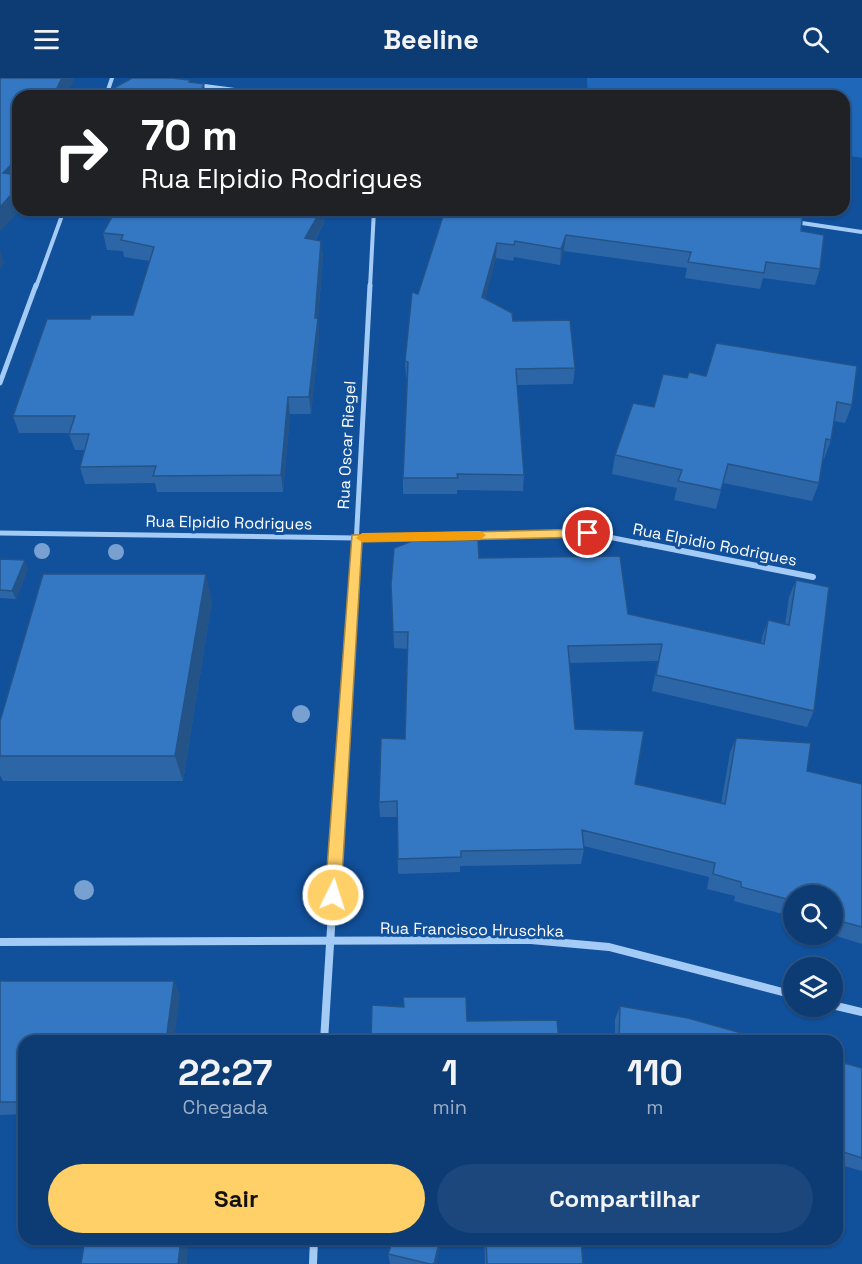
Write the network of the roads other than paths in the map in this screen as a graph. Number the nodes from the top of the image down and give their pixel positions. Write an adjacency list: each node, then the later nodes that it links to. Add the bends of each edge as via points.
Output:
1 (193, 84): 2 (street)
2 (237, 90)
3 (62, 216): 7 (street)
4 (374, 216): 9 (street, Rua Oscar Riegel)
5 (783, 220): 6 (street)
6 (862, 232)
7 (0, 383)
8 (0, 533): 9 (street, Rua Elpidio Rodrigues)
9 (356, 538): 10 (street, Rua Elpidio Rodrigues, via 588,533); 12 (street, Rua Oscar Riegel)
10 (813, 577)
11 (0, 942): 12 (street, Rua Francisco Hruschka)
12 (330, 942): 13 (street, Rua Francisco Hruschka, via 531,940 609,947); 16 (street, Rua Oscar Riegel)
13 (783, 992)
14 (843, 1008): 15 (street)
15 (862, 1012)
16 (324, 1035)
17 (314, 1245): 18 (street)
18 (313, 1264)

